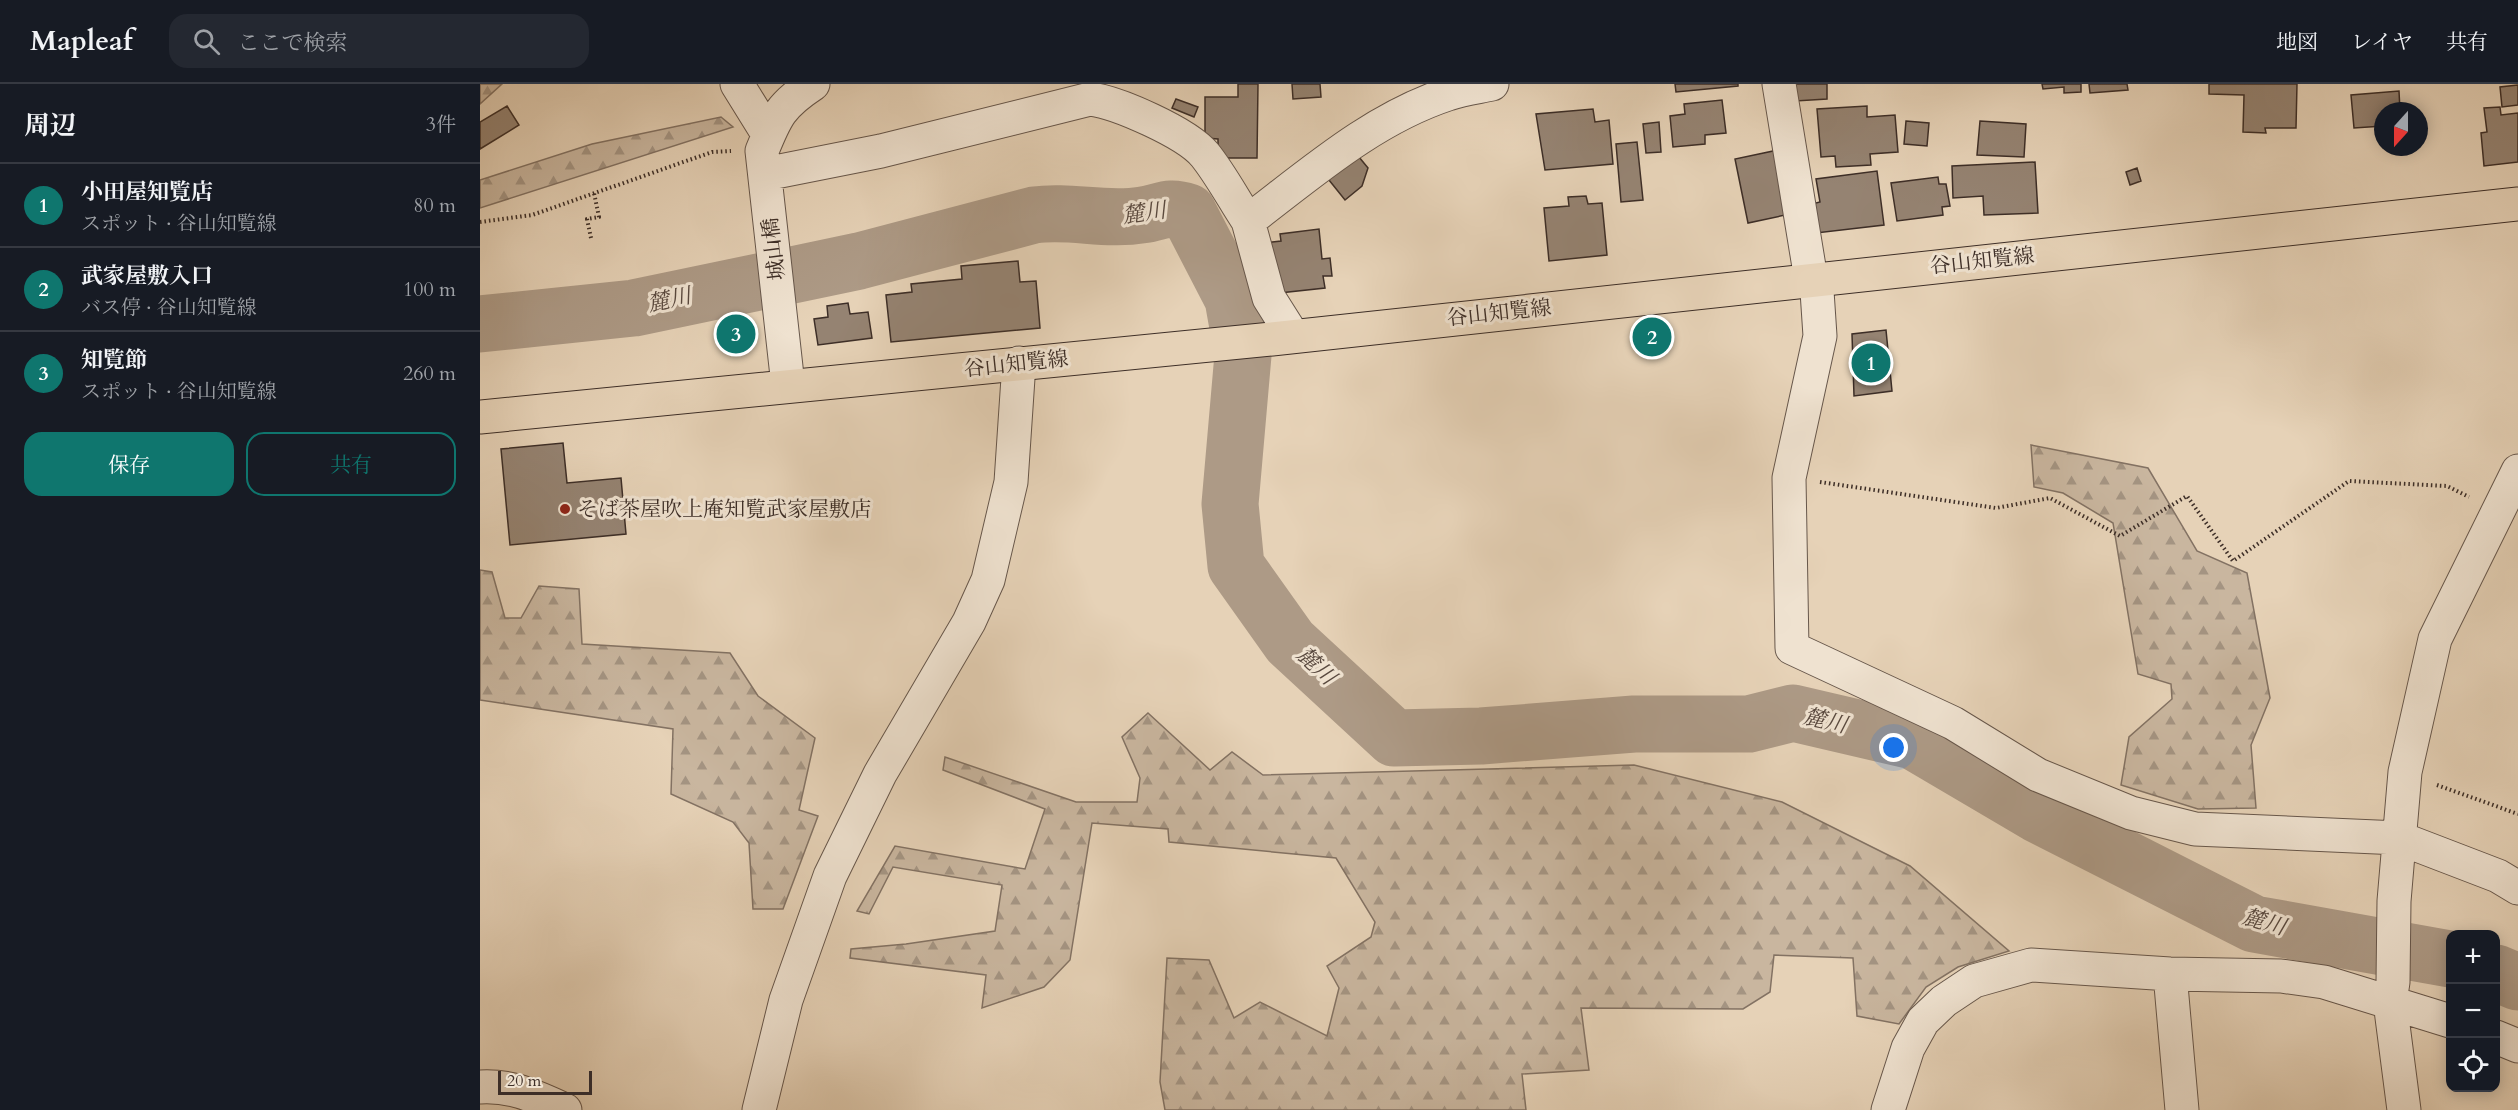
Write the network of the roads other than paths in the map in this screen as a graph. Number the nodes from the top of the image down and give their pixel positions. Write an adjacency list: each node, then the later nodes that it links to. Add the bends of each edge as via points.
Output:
1 (738, 84): 5 (street)
2 (813, 84): 5 (street, via 789,100 773,123)
3 (1492, 84): 7 (street, via 1449,93 1406,111 1349,145)
4 (1779, 84): 8 (street)
5 (766, 165): 7 (street, via 881,151 1090,99 1108,101 1190,142 1204,153); 11 (street, 城山橋)
6 (2518, 204): 8 (main road, 谷山知覧線)
7 (1248, 221): 9 (street)
8 (1811, 279): 9 (main road, 谷山知覧線); 14 (street, via 1817,291 1820,336 1789,478 1792,648 1953,723 2038,775 2131,813 2195,828)
9 (1282, 338): 10 (main road, 谷山知覧線)
10 (1019, 363): 11 (main road, 谷山知覧線); 23 (street, via 1011,482 987,580 969,622 880,774 830,876 786,1000)
11 (788, 385): 12 (main road, 谷山知覧線)
12 (480, 417)
13 (2518, 471): 14 (street, via 2434,639 2405,772)
14 (2398, 838): 15 (street, via 2498,876); 17 (street)
15 (2518, 888)
16 (2170, 974): 17 (street, via 2281,976); 24 (street, via 2031,965 1974,981 1923,1021 1908,1048); 25 (street)
17 (2392, 992): 18 (street); 26 (street)
18 (2446, 1019)
19 (2498, 1038): 20 (street)
20 (2518, 1046)
21 (480, 1087): 22 (street, via 521,1090)
22 (565, 1110)
23 (759, 1110)
24 (1888, 1110)
25 (2182, 1110)
26 (2404, 1110)

